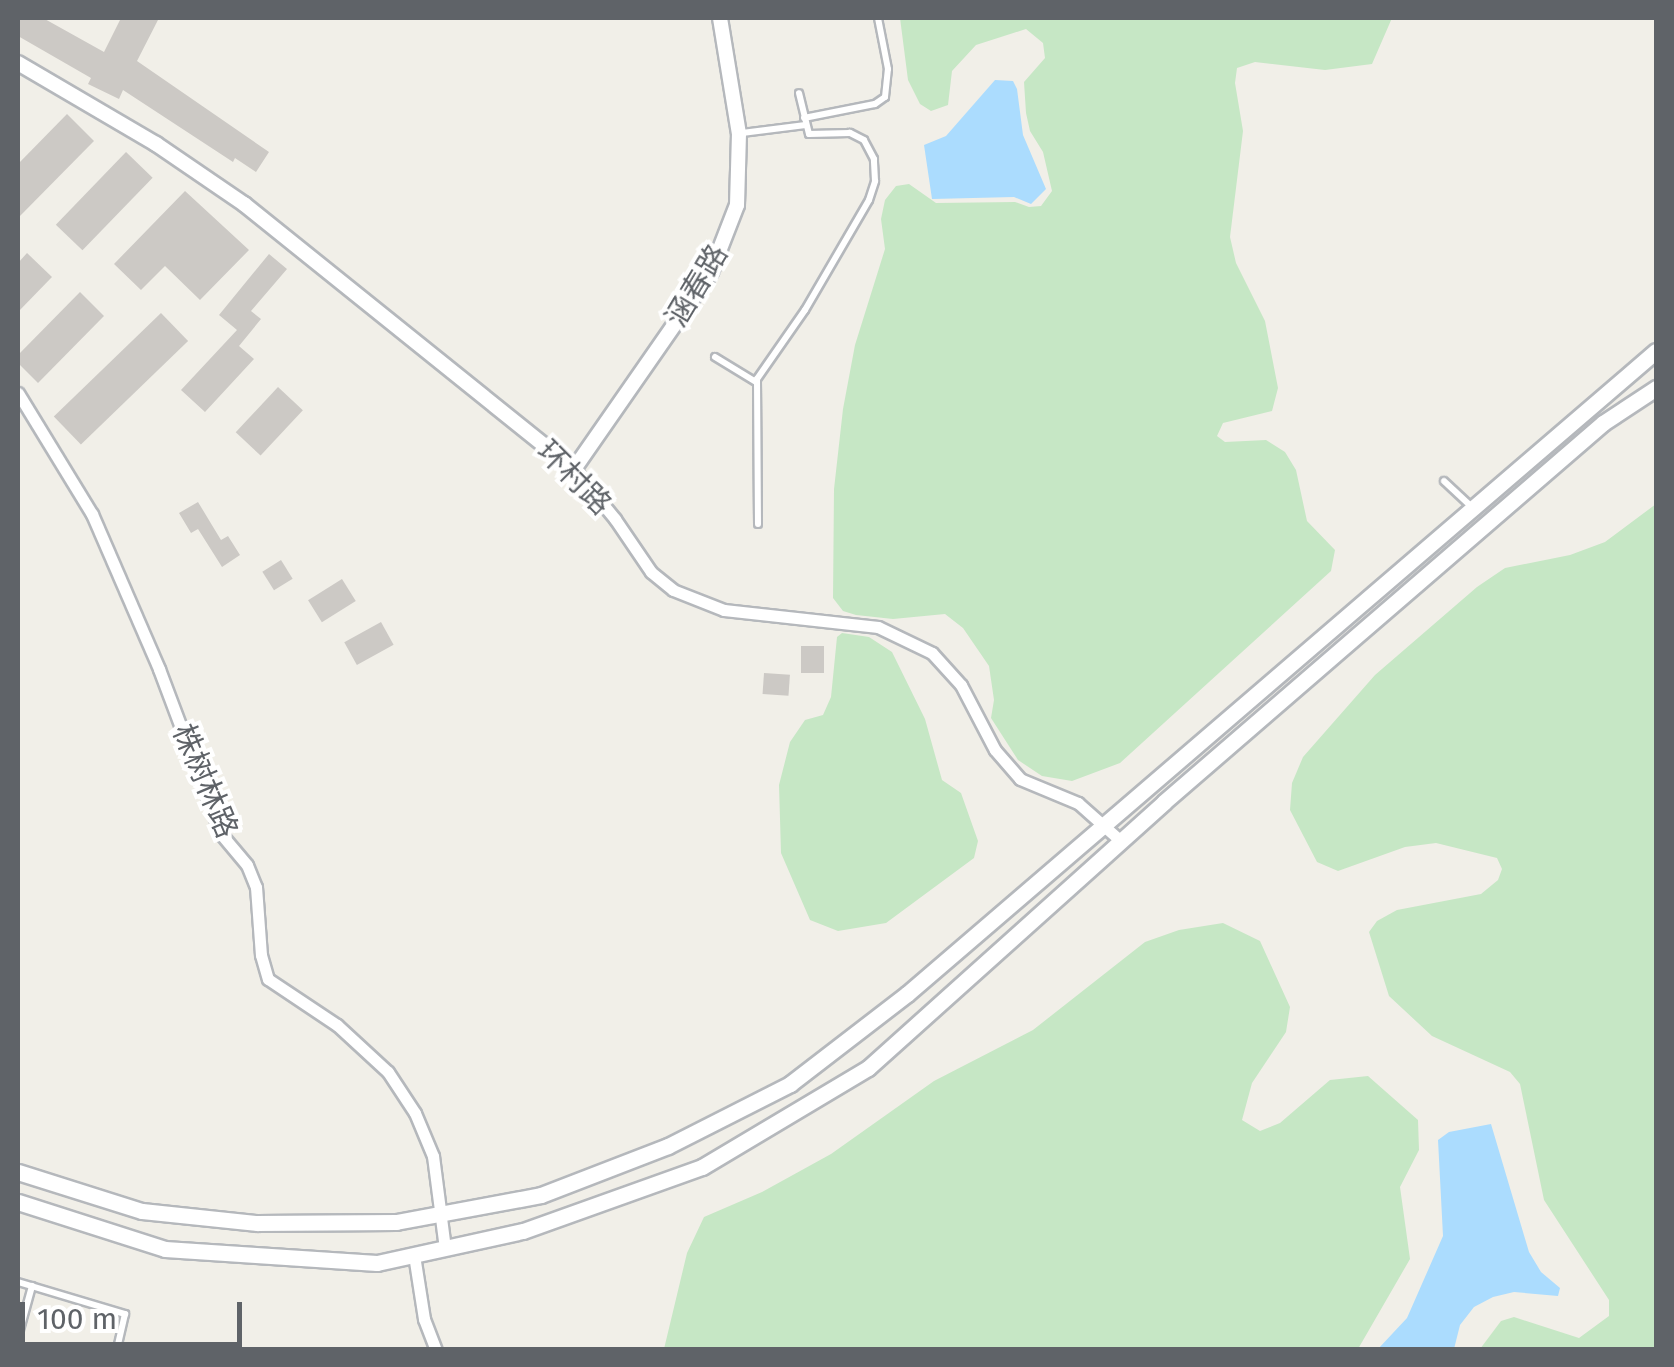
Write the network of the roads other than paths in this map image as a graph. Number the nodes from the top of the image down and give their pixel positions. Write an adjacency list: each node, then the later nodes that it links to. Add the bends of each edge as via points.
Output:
1 (720, 18): 6 (street, 涵春路)
2 (878, 18): 5 (lane, via 888,69 885,97)
3 (18, 63): 12 (street, 环村路, via 244,204)
4 (799, 93): 5 (lane)
5 (804, 121): 6 (lane); 9 (lane, via 813,135 850,132 864,140 875,181)
6 (740, 134): 12 (street, 涵春路, via 737,205 711,272)
7 (1656, 352): 14 (main road)
8 (715, 357): 9 (lane)
9 (757, 382): 15 (lane)
10 (1656, 388): 17 (main road, via 1603,423)
11 (18, 394): 20 (street, 株树林路, via 92,514 221,834 247,865 268,979 337,1024 388,1072 432,1156)
12 (574, 469): 16 (street, 环村路, via 650,572 673,590 724,610 878,627 932,652 961,685 995,750 1020,779 1078,802)
13 (1444, 480): 14 (lane)
14 (1473, 508): 16 (main road)
15 (758, 524)
16 (1106, 823): 17 (street, 环村路); 20 (main road, via 907,994 790,1084 668,1146 541,1195)
17 (1121, 841): 21 (main road, via 868,1068 702,1167 523,1231)
18 (18, 1172): 20 (main road, via 142,1211 257,1224 396,1222)
19 (18, 1202): 22 (main road, via 165,1249 377,1263)
20 (440, 1214): 21 (street, 株树林路)
21 (445, 1248): 22 (main road)
22 (414, 1255): 27 (street)
23 (18, 1282): 24 (lane)
24 (32, 1286): 25 (lane); 26 (lane, via 125,1314)
25 (18, 1337)
26 (117, 1350)
27 (436, 1350)

